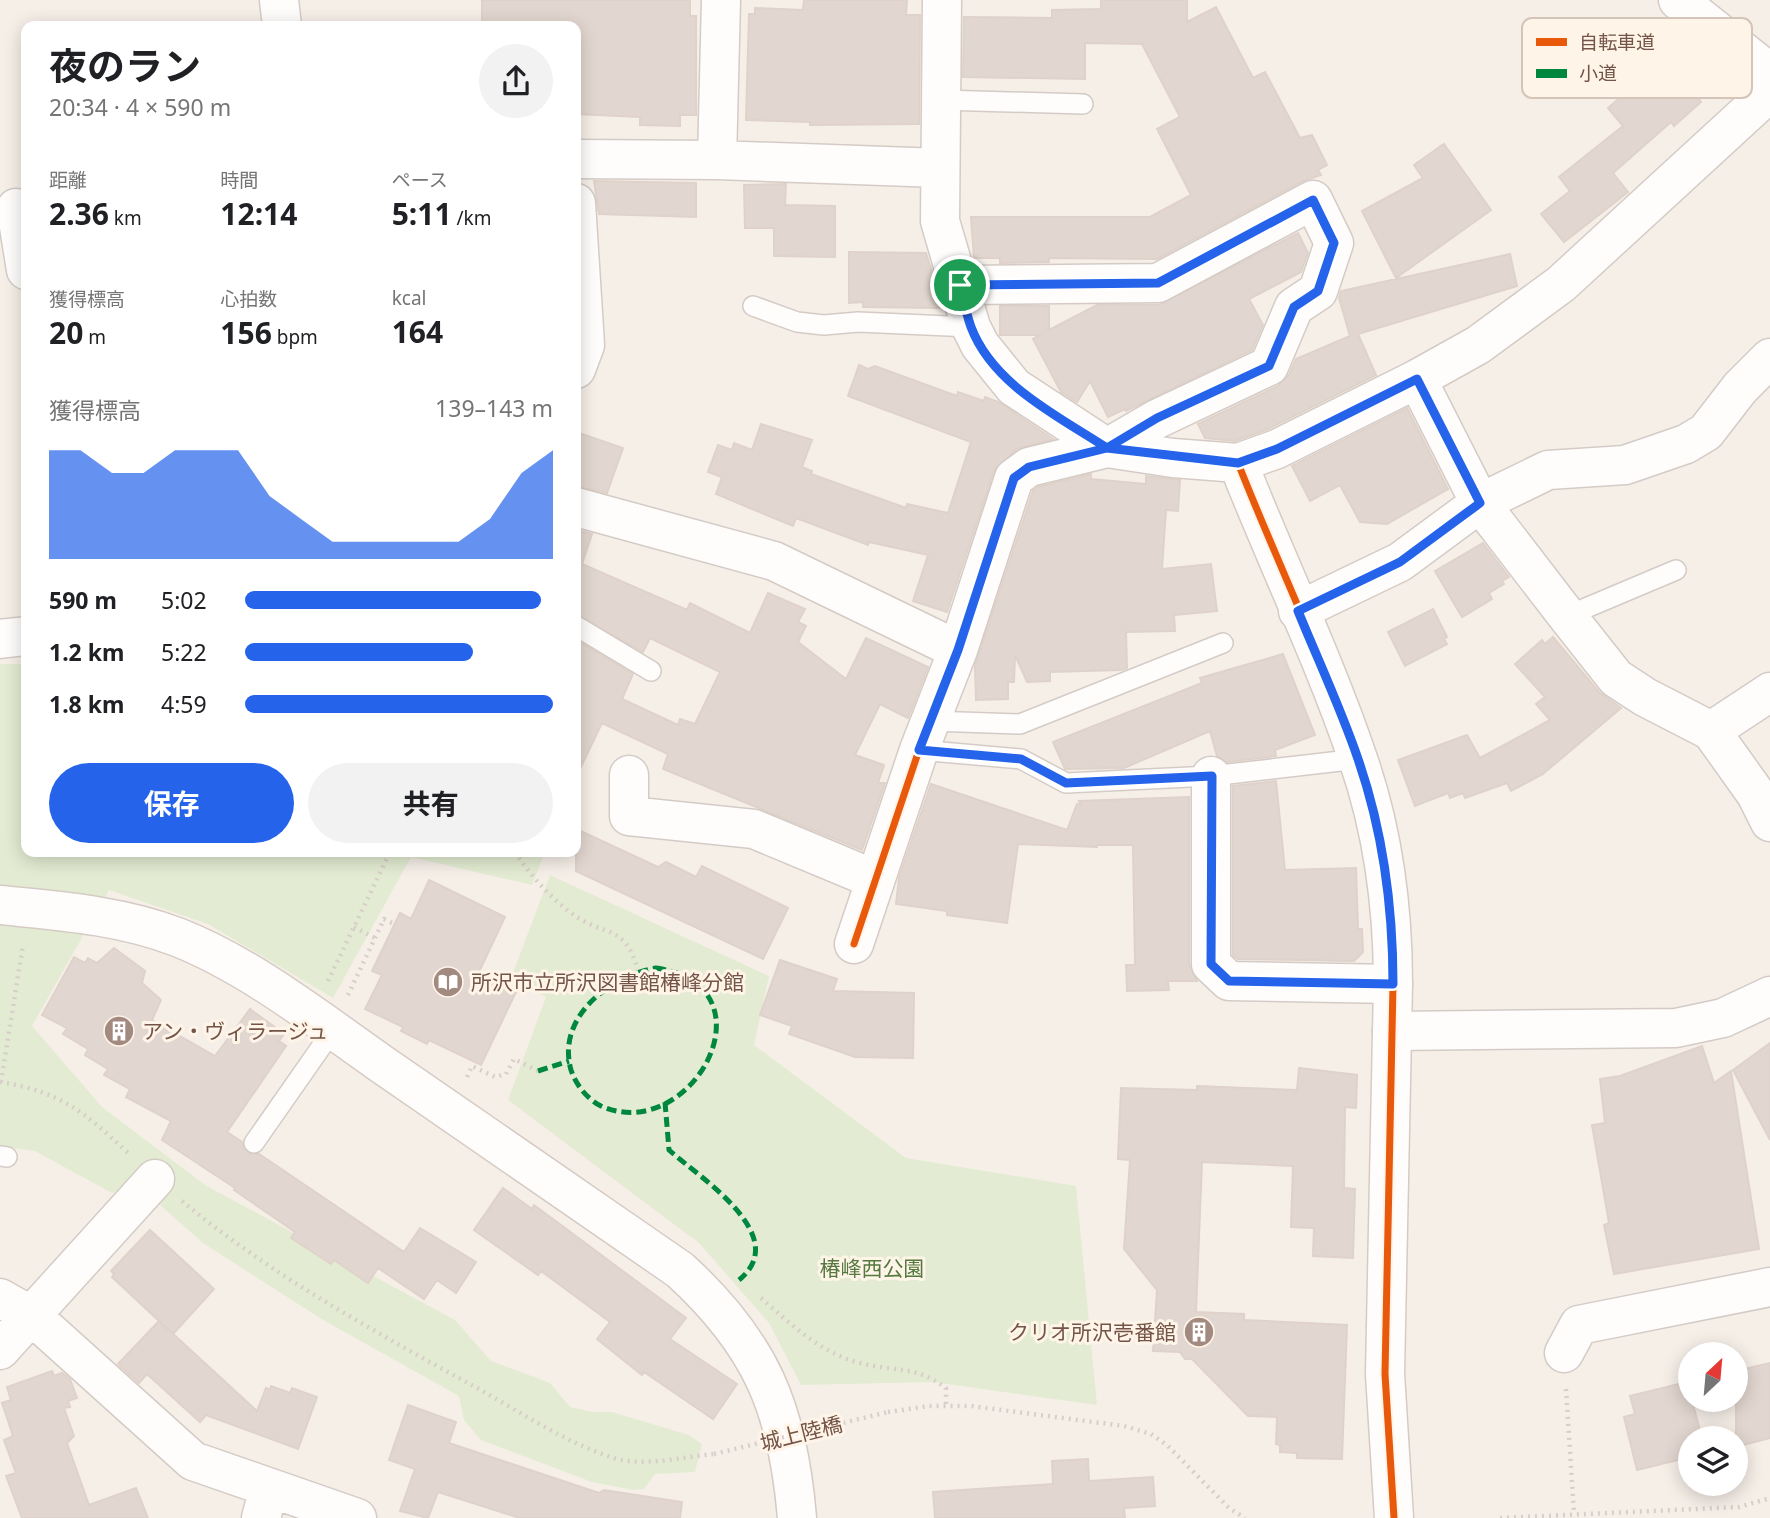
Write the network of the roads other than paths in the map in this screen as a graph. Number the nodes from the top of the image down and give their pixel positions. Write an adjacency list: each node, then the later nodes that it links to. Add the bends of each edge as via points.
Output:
1 (279, 0): 6 (street)
2 (721, 0): 13 (street)
3 (942, 0): 10 (street)
4 (1678, 0): 5 (street)
5 (1701, 18)
6 (281, 21)
7 (1752, 59): 8 (street)
8 (1770, 73)
9 (1770, 92): 23 (street, via 1561,284 1478,345)
10 (941, 100): 11 (lane); 14 (street)
11 (1083, 104)
12 (581, 159): 13 (street)
13 (717, 160): 14 (street)
14 (940, 168): 17 (street, via 940,221)
15 (14, 209): 16 (street)
16 (21, 245)
17 (960, 285): 20 (street); 24 (street, via 1158,283 1313,200 1334,243 1318,291 1294,307 1269,366 1157,418)
18 (581, 292): 21 (street)
19 (752, 306): 20 (lane, via 797,322 824,325)
20 (971, 327): 24 (street, via 1014,387)
21 (581, 354)
22 (1770, 358): 26 (street, via 1706,432 1686,444 1625,465 1548,470)
23 (1417, 379): 25 (street, via 1277,449); 26 (street)
24 (1107, 448): 25 (street); 35 (street, via 1029,467 1014,478)
25 (1238, 463): 29 (street)
26 (1480, 503): 29 (street, via 1400,562); 30 (street)
27 (581, 508): 35 (street, via 774,561)
28 (1676, 569): 30 (lane)
29 (1298, 611): 40 (street)
30 (1567, 616): 38 (street, via 1616,678)
31 (581, 629): 36 (lane)
32 (21, 637): 33 (street)
33 (0, 639)
34 (1223, 643): 39 (lane, via 1020,724)
35 (958, 650): 39 (street)
36 (651, 671)
37 (1770, 692): 38 (street)
38 (1711, 731): 43 (street)
39 (925, 735): 42 (lane, via 1021,759 1066,783); 44 (street)
40 (1358, 759): 42 (lane); 47 (street, via 1387,881)
41 (629, 775): 44 (street, via 629,816 754,829)
42 (1212, 776): 47 (street, via 1211,964 1229,981)
43 (1770, 822)
44 (874, 880): 46 (street)
45 (15, 906): 49 (street, via 101,916 178,937)
46 (854, 944)
47 (1393, 984): 50 (street)
48 (1770, 996): 50 (street, via 1723,1018 1676,1028)
49 (339, 1015): 51 (lane); 59 (street, via 680,1270 712,1299 732,1322 770,1388 790,1454)
50 (1392, 1031): 60 (street, via 1385,1374)
51 (254, 1143)
52 (155, 1179): 54 (street)
53 (1770, 1287): 56 (street, via 1579,1325)
54 (16, 1307): 55 (street); 57 (street, via 193,1461)
55 (0, 1350)
56 (1564, 1353)
57 (265, 1503): 58 (street)
58 (357, 1518)
59 (797, 1518)
60 (1394, 1518)

